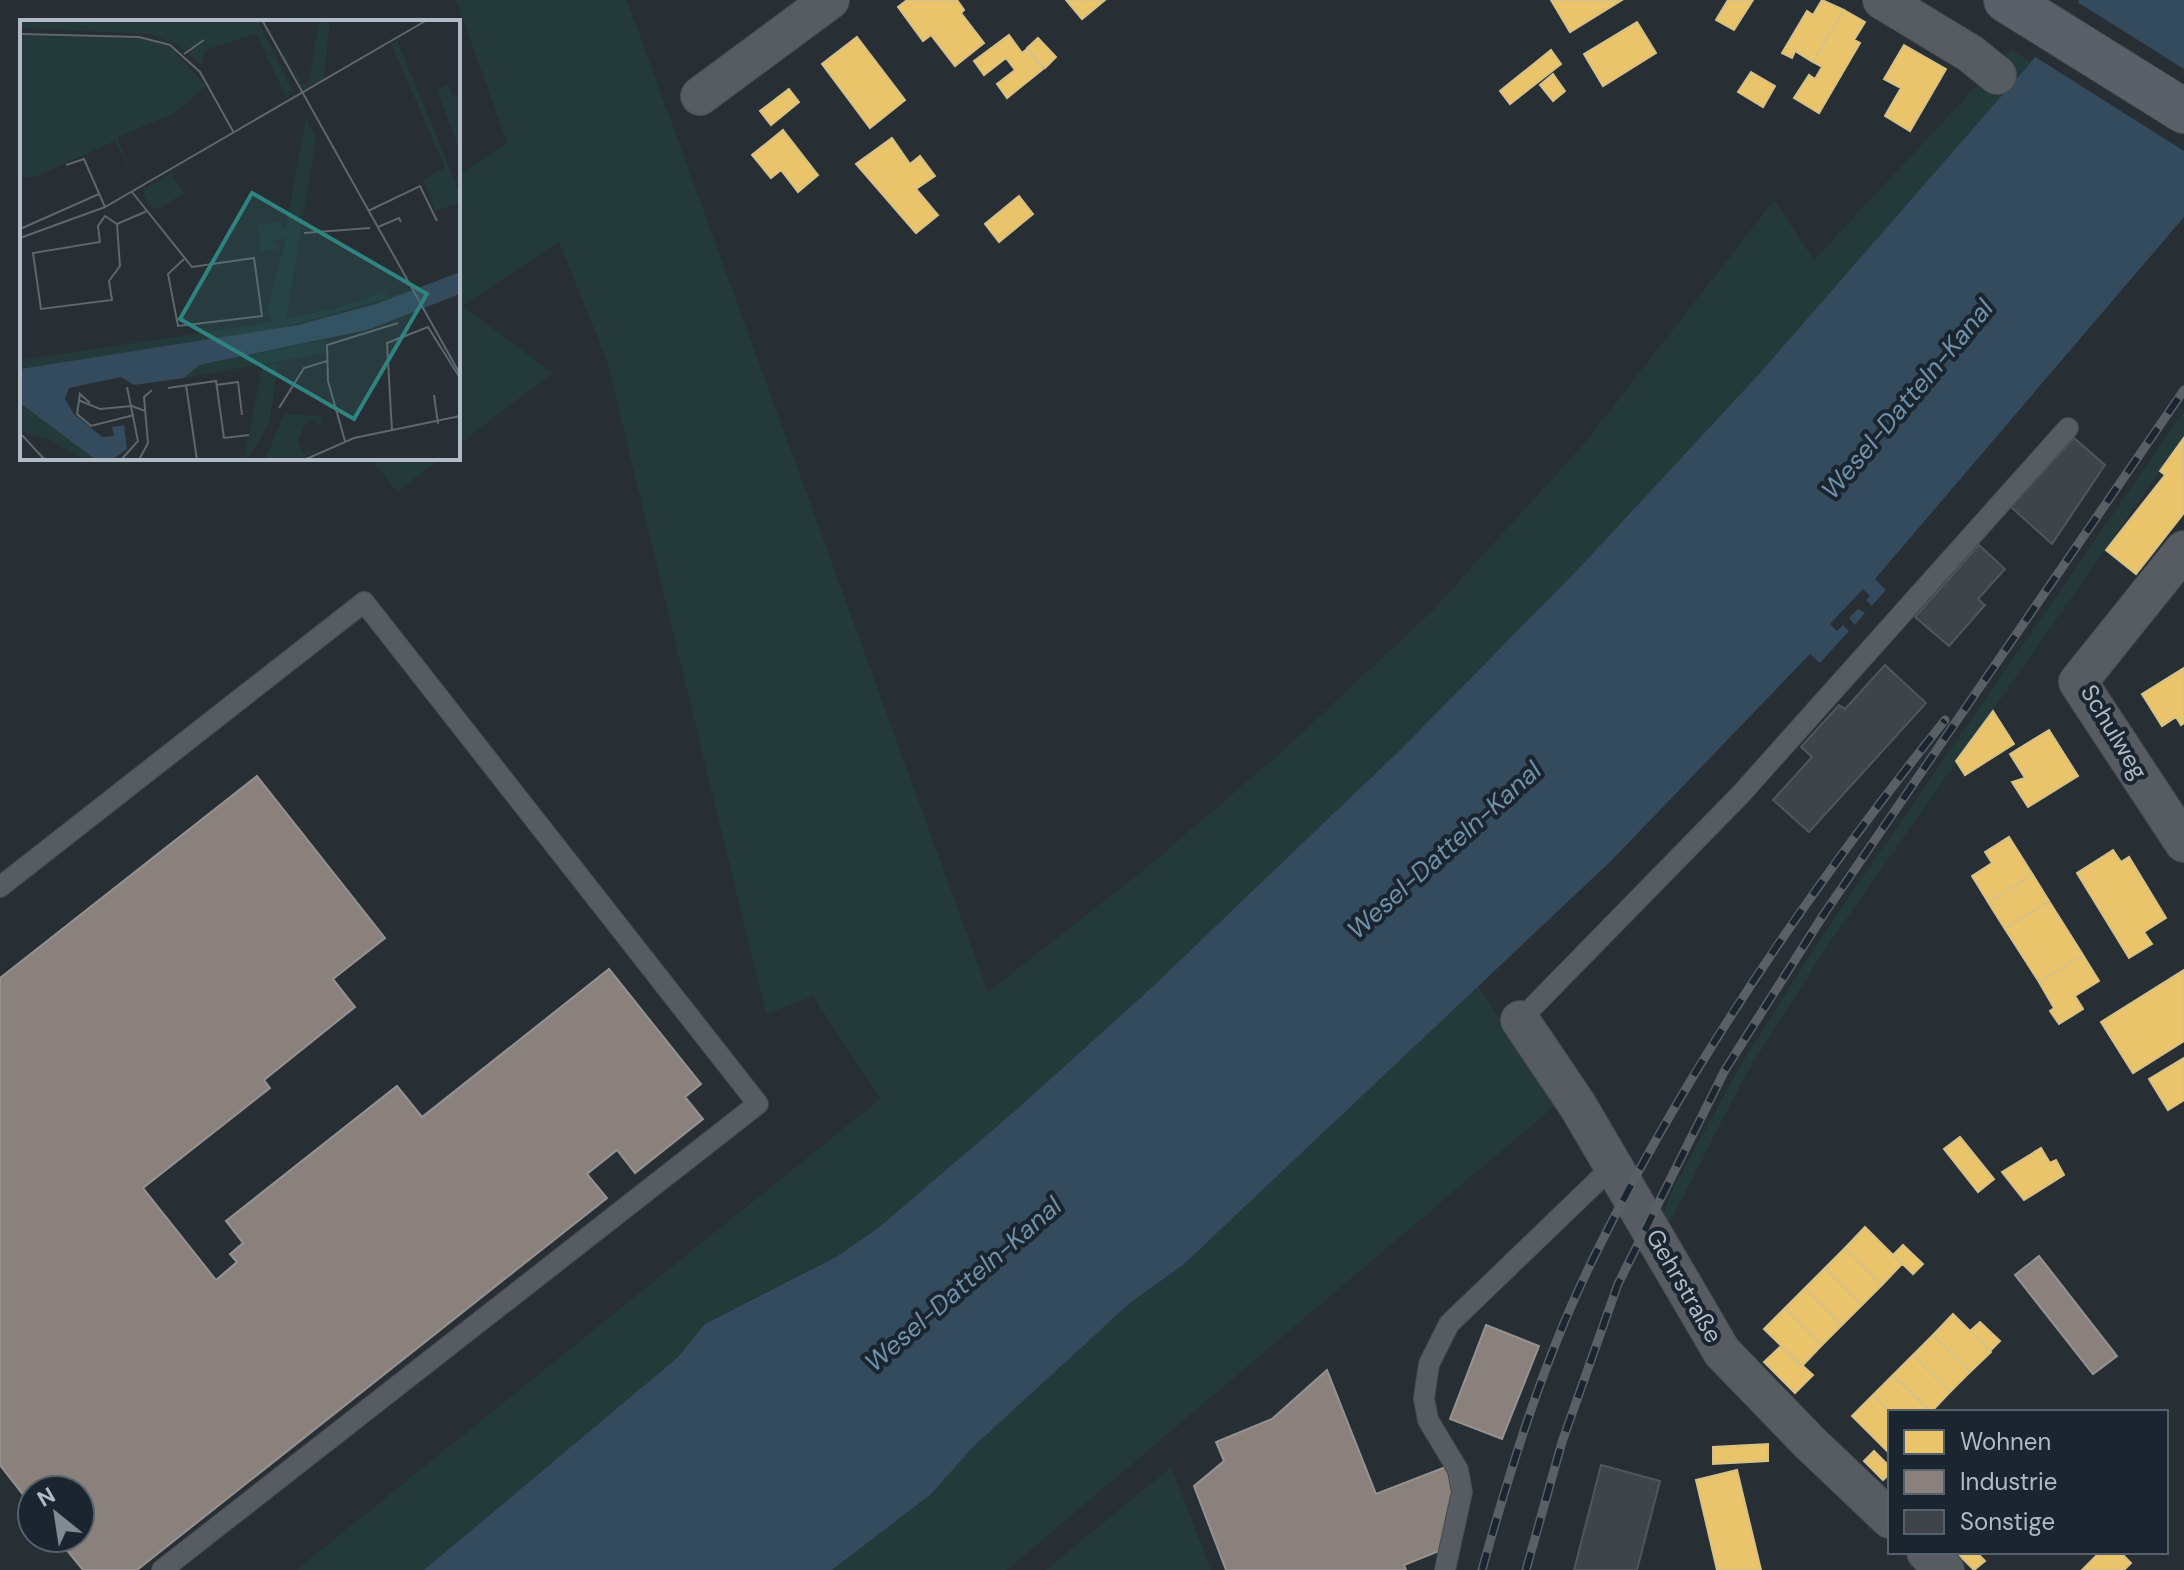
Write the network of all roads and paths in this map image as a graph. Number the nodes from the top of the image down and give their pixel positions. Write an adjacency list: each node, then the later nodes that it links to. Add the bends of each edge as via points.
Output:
1 (830, 0): 5 (street)
2 (1882, 0): 4 (street)
3 (2006, 0): 6 (main road)
4 (1997, 75)
5 (700, 96)
6 (2184, 111)
7 (2068, 428): 11 (lane, via 1741,794)
8 (2184, 550): 9 (street, Schulweg, via 2078,682)
9 (2184, 843)
10 (0, 887): 15 (lane, via 364,602 758,1104)
11 (1520, 1020): 12 (street, Gehrstraße)
12 (1612, 1167): 13 (street, Gehrstraße, via 1722,1352); 16 (lane, via 1449,1324 1429,1364 1424,1398 1428,1420 1458,1470 1462,1492)
13 (1888, 1517)
14 (1928, 1554): 17 (street)
15 (162, 1570)
16 (1445, 1570)
17 (1945, 1570)

